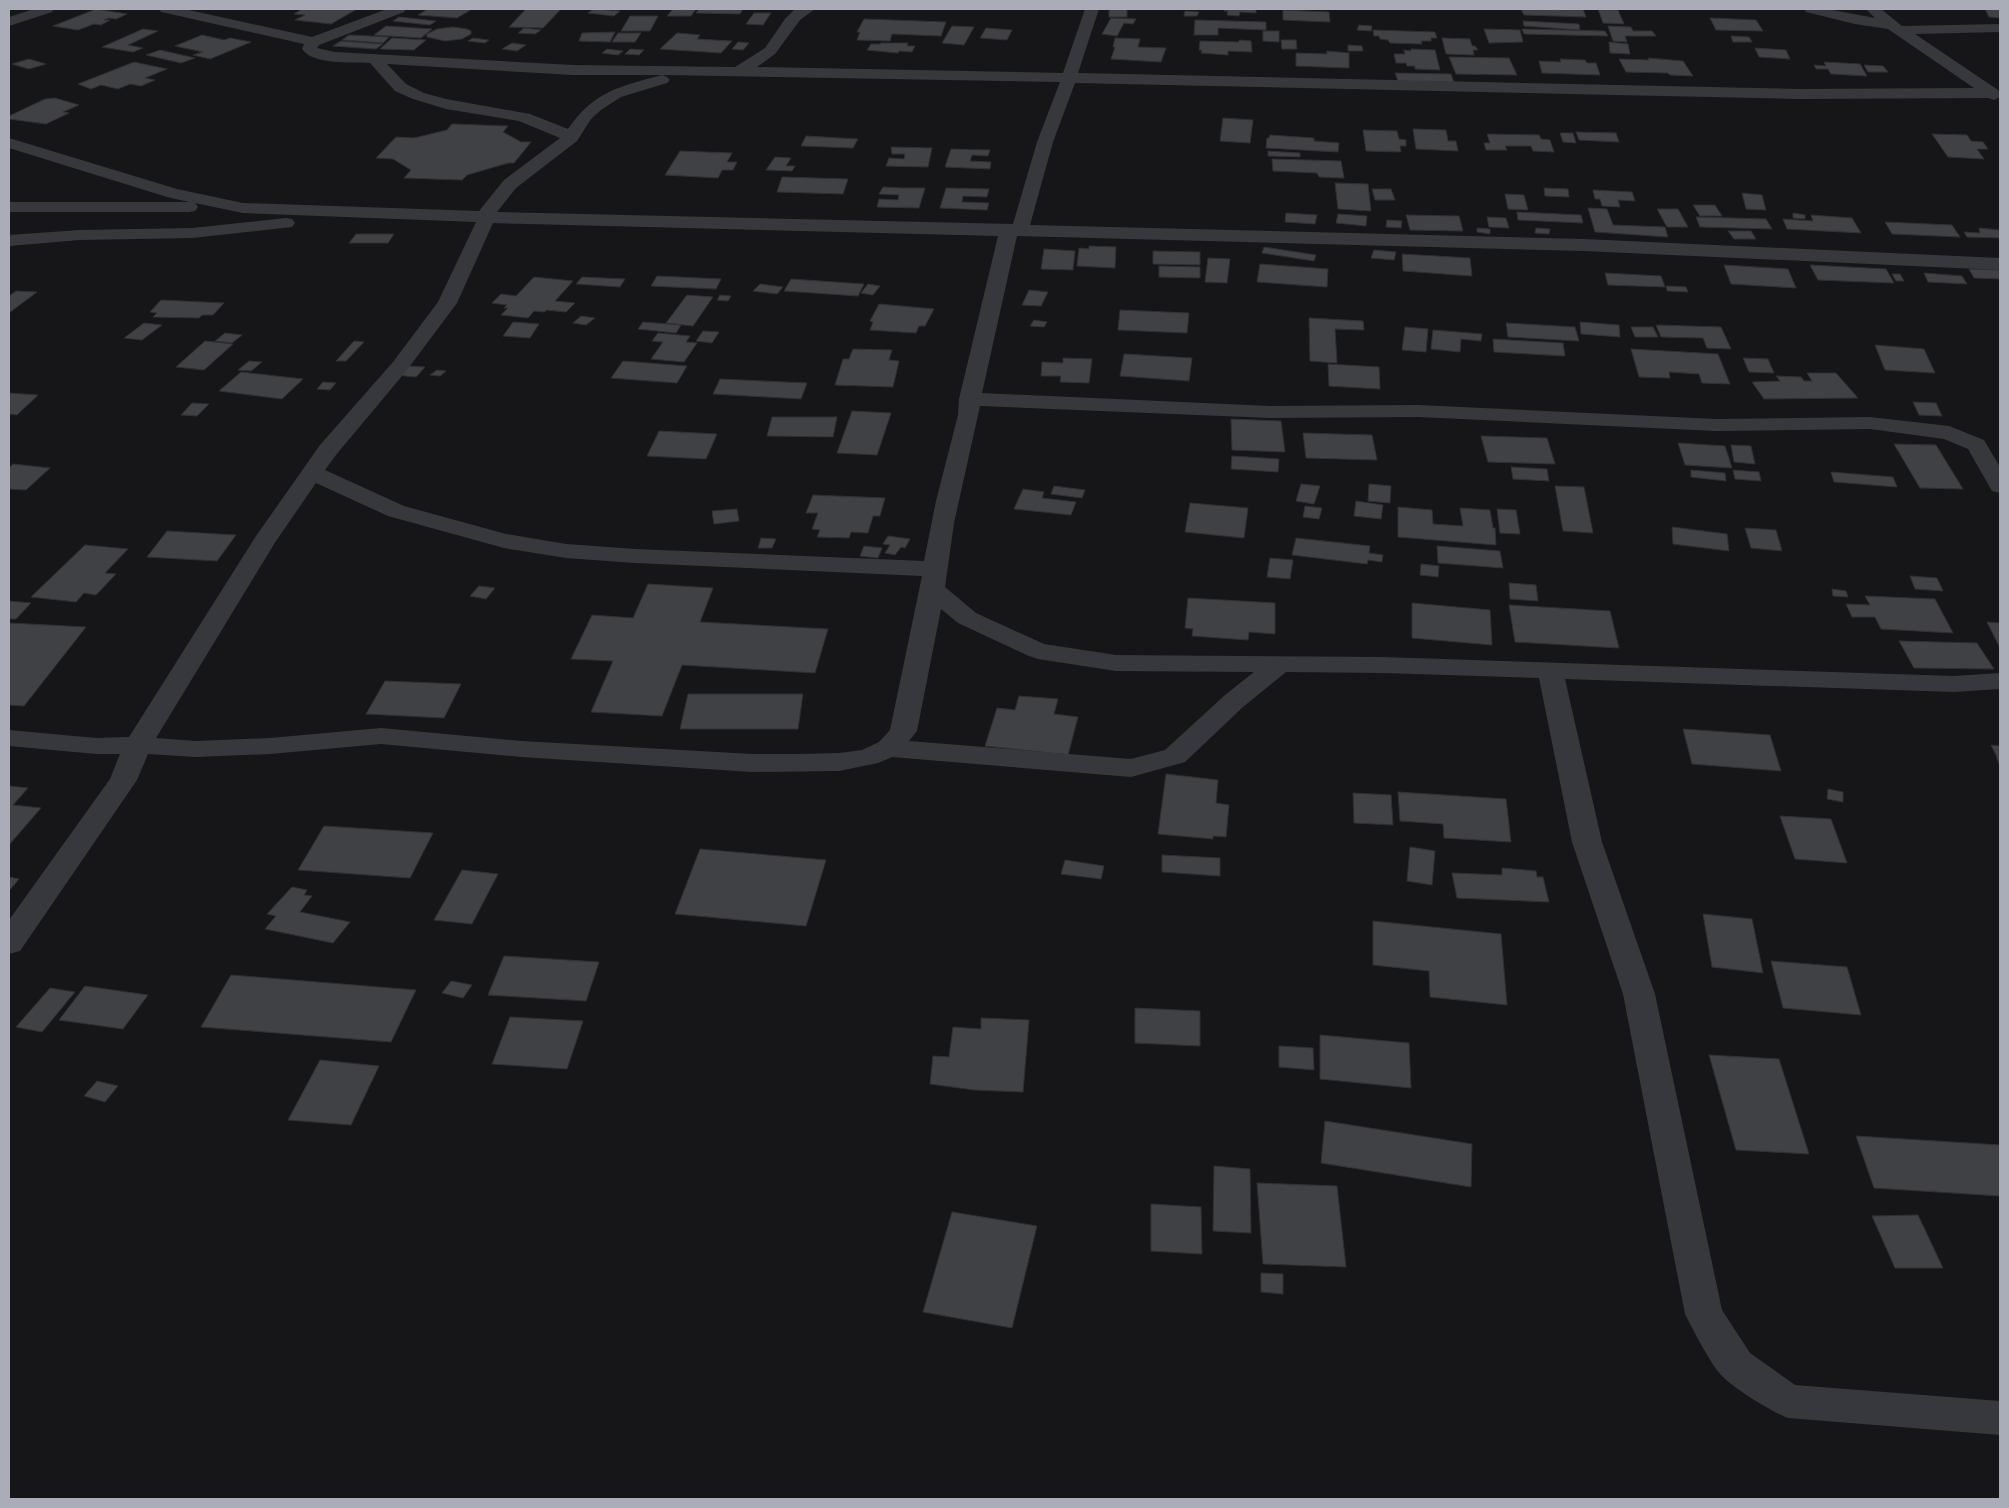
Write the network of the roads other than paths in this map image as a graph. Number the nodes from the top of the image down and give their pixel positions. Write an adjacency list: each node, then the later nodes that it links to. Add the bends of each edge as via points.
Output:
1 (47, 9): 8 (street)
2 (166, 9): 12 (street)
3 (400, 9): 12 (street)
4 (808, 9): 16 (street, via 791,18 769,52)
5 (1092, 9): 17 (street)
6 (1811, 9): 9 (street)
7 (1872, 9): 9 (street)
8 (9, 22)
9 (1896, 27): 11 (street); 18 (street)
10 (2000, 28): 11 (street)
11 (1932, 30): 13 (street)
12 (313, 42): 14 (street, via 309,49 317,54)
13 (1980, 43)
14 (376, 60): 15 (street, via 573,70); 19 (street, via 403,89 472,109 519,116)
15 (694, 72): 16 (street); 19 (street, via 615,94 585,116)
16 (735, 73): 17 (street)
17 (1070, 78): 18 (street); 25 (street)
18 (1996, 97)
19 (571, 137): 24 (street, via 510,184)
20 (9, 143): 22 (street, via 172,193)
21 (9, 207): 22 (street)
22 (243, 208): 23 (street)
23 (390, 213): 24 (street); 26 (street, via 192,233 80,235)
24 (486, 216): 25 (street); 29 (street, via 446,303 400,366 328,450)
25 (1015, 230): 27 (street, via 1574,245); 28 (street)
26 (9, 241)
27 (2000, 264)
28 (970, 399): 30 (street, via 1270,412 1418,411 1716,425 1870,423 1949,433 1976,445); 31 (street)
29 (313, 473): 31 (street, via 396,511 504,541 566,551); 36 (street, via 264,541)
30 (2000, 486)
31 (934, 579): 32 (street, via 967,618 1038,651 1116,663); 37 (street, via 902,731)
32 (1280, 664): 33 (street); 37 (street, via 1175,756 1131,768)
33 (1550, 670): 34 (street, via 1954,684); 39 (street, via 1587,842 1639,994 1704,1314 1736,1365 1788,1401)
34 (2000, 681)
35 (9, 738): 36 (street, via 96,746)
36 (138, 745): 37 (street, via 196,749 381,736 522,749 752,763 840,762 868,757); 38 (street, via 123,780)
37 (889, 748)
38 (9, 943)
39 (2000, 1418)

